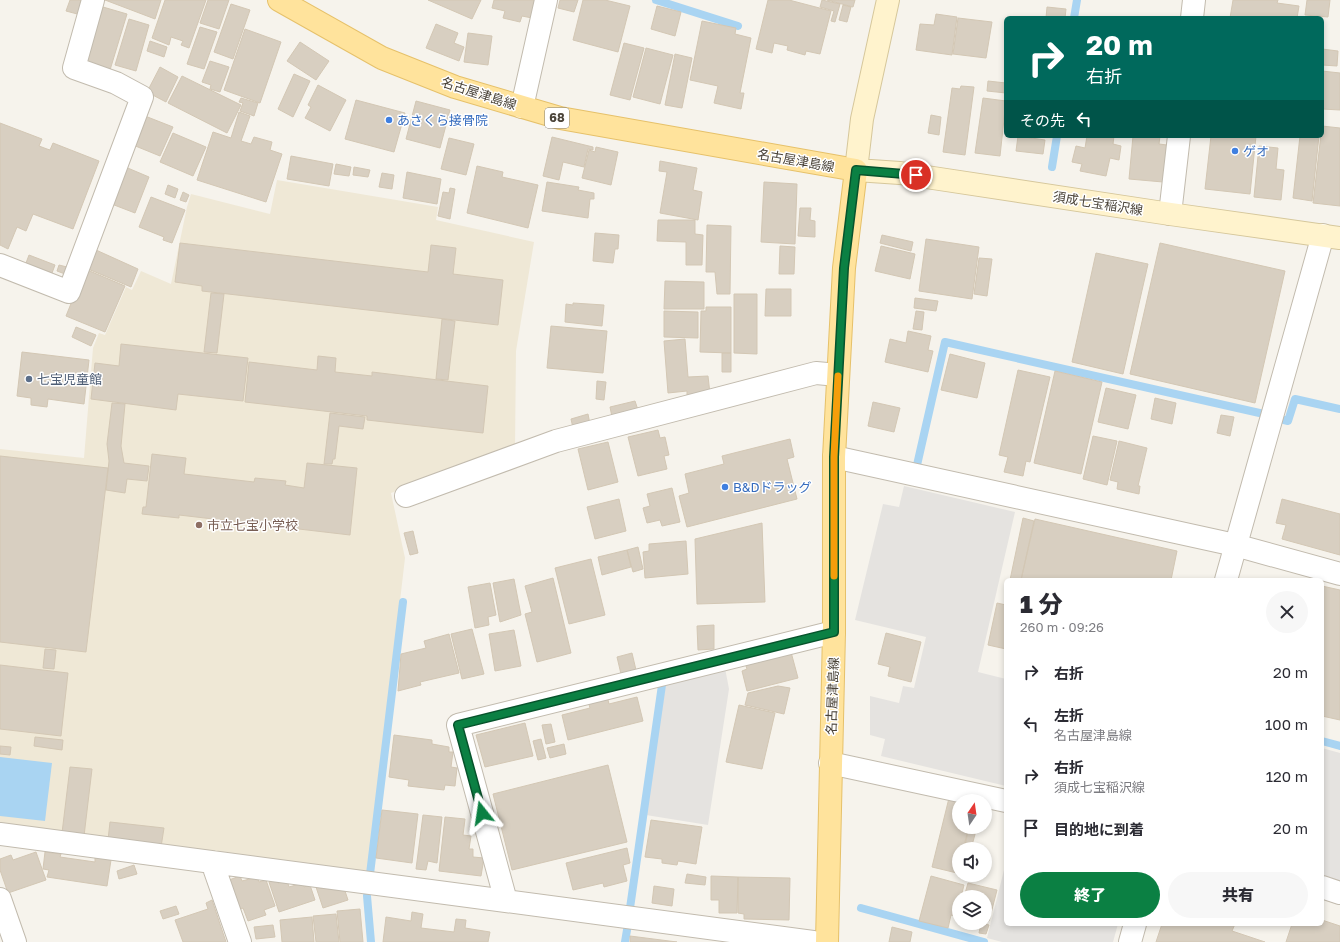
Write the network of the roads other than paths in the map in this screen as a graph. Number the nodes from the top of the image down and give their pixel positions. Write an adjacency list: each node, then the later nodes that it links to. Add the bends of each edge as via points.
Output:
1 (93, 0): 12 (street, via 74,68 116,83 142,96 69,292)
2 (279, 0): 7 (main road, 名古屋津島線 / 68, via 382,58 455,87)
3 (546, 0): 7 (street)
4 (888, 0): 9 (main road, via 862,119)
5 (1194, 0): 6 (street)
6 (1192, 16)
7 (522, 107): 9 (main road, 名古屋津島線 / 68, via 560,118)
8 (1179, 138): 10 (street)
9 (856, 170): 10 (main road, 須成七宝稲沢線, via 900,173); 13 (main road, 名古屋津島線, via 844,268)
10 (1170, 214): 11 (main road, 須成七宝稲沢線)
11 (1332, 236): 16 (street)
12 (0, 265)
13 (838, 375): 14 (main road, 名古屋津島線); 15 (street, via 816,373 556,441)
14 (834, 457): 16 (street); 19 (main road, 名古屋津島線)
15 (406, 496)
16 (1235, 545): 17 (street); 18 (street)
17 (1340, 574)
18 (1227, 578)
19 (834, 632): 20 (main road, 名古屋津島線); 27 (street, via 458,725)
20 (830, 763): 21 (street); 32 (main road, 名古屋津島線)
21 (1004, 800)
22 (0, 834): 23 (street)
23 (212, 862): 27 (street); 30 (street)
24 (1324, 888): 25 (street)
25 (1340, 893)
26 (0, 899): 29 (street)
27 (506, 901): 31 (street)
28 (1134, 926): 33 (street)
29 (15, 942)
30 (240, 942)
31 (813, 942)
32 (827, 942)
33 (1130, 942)

